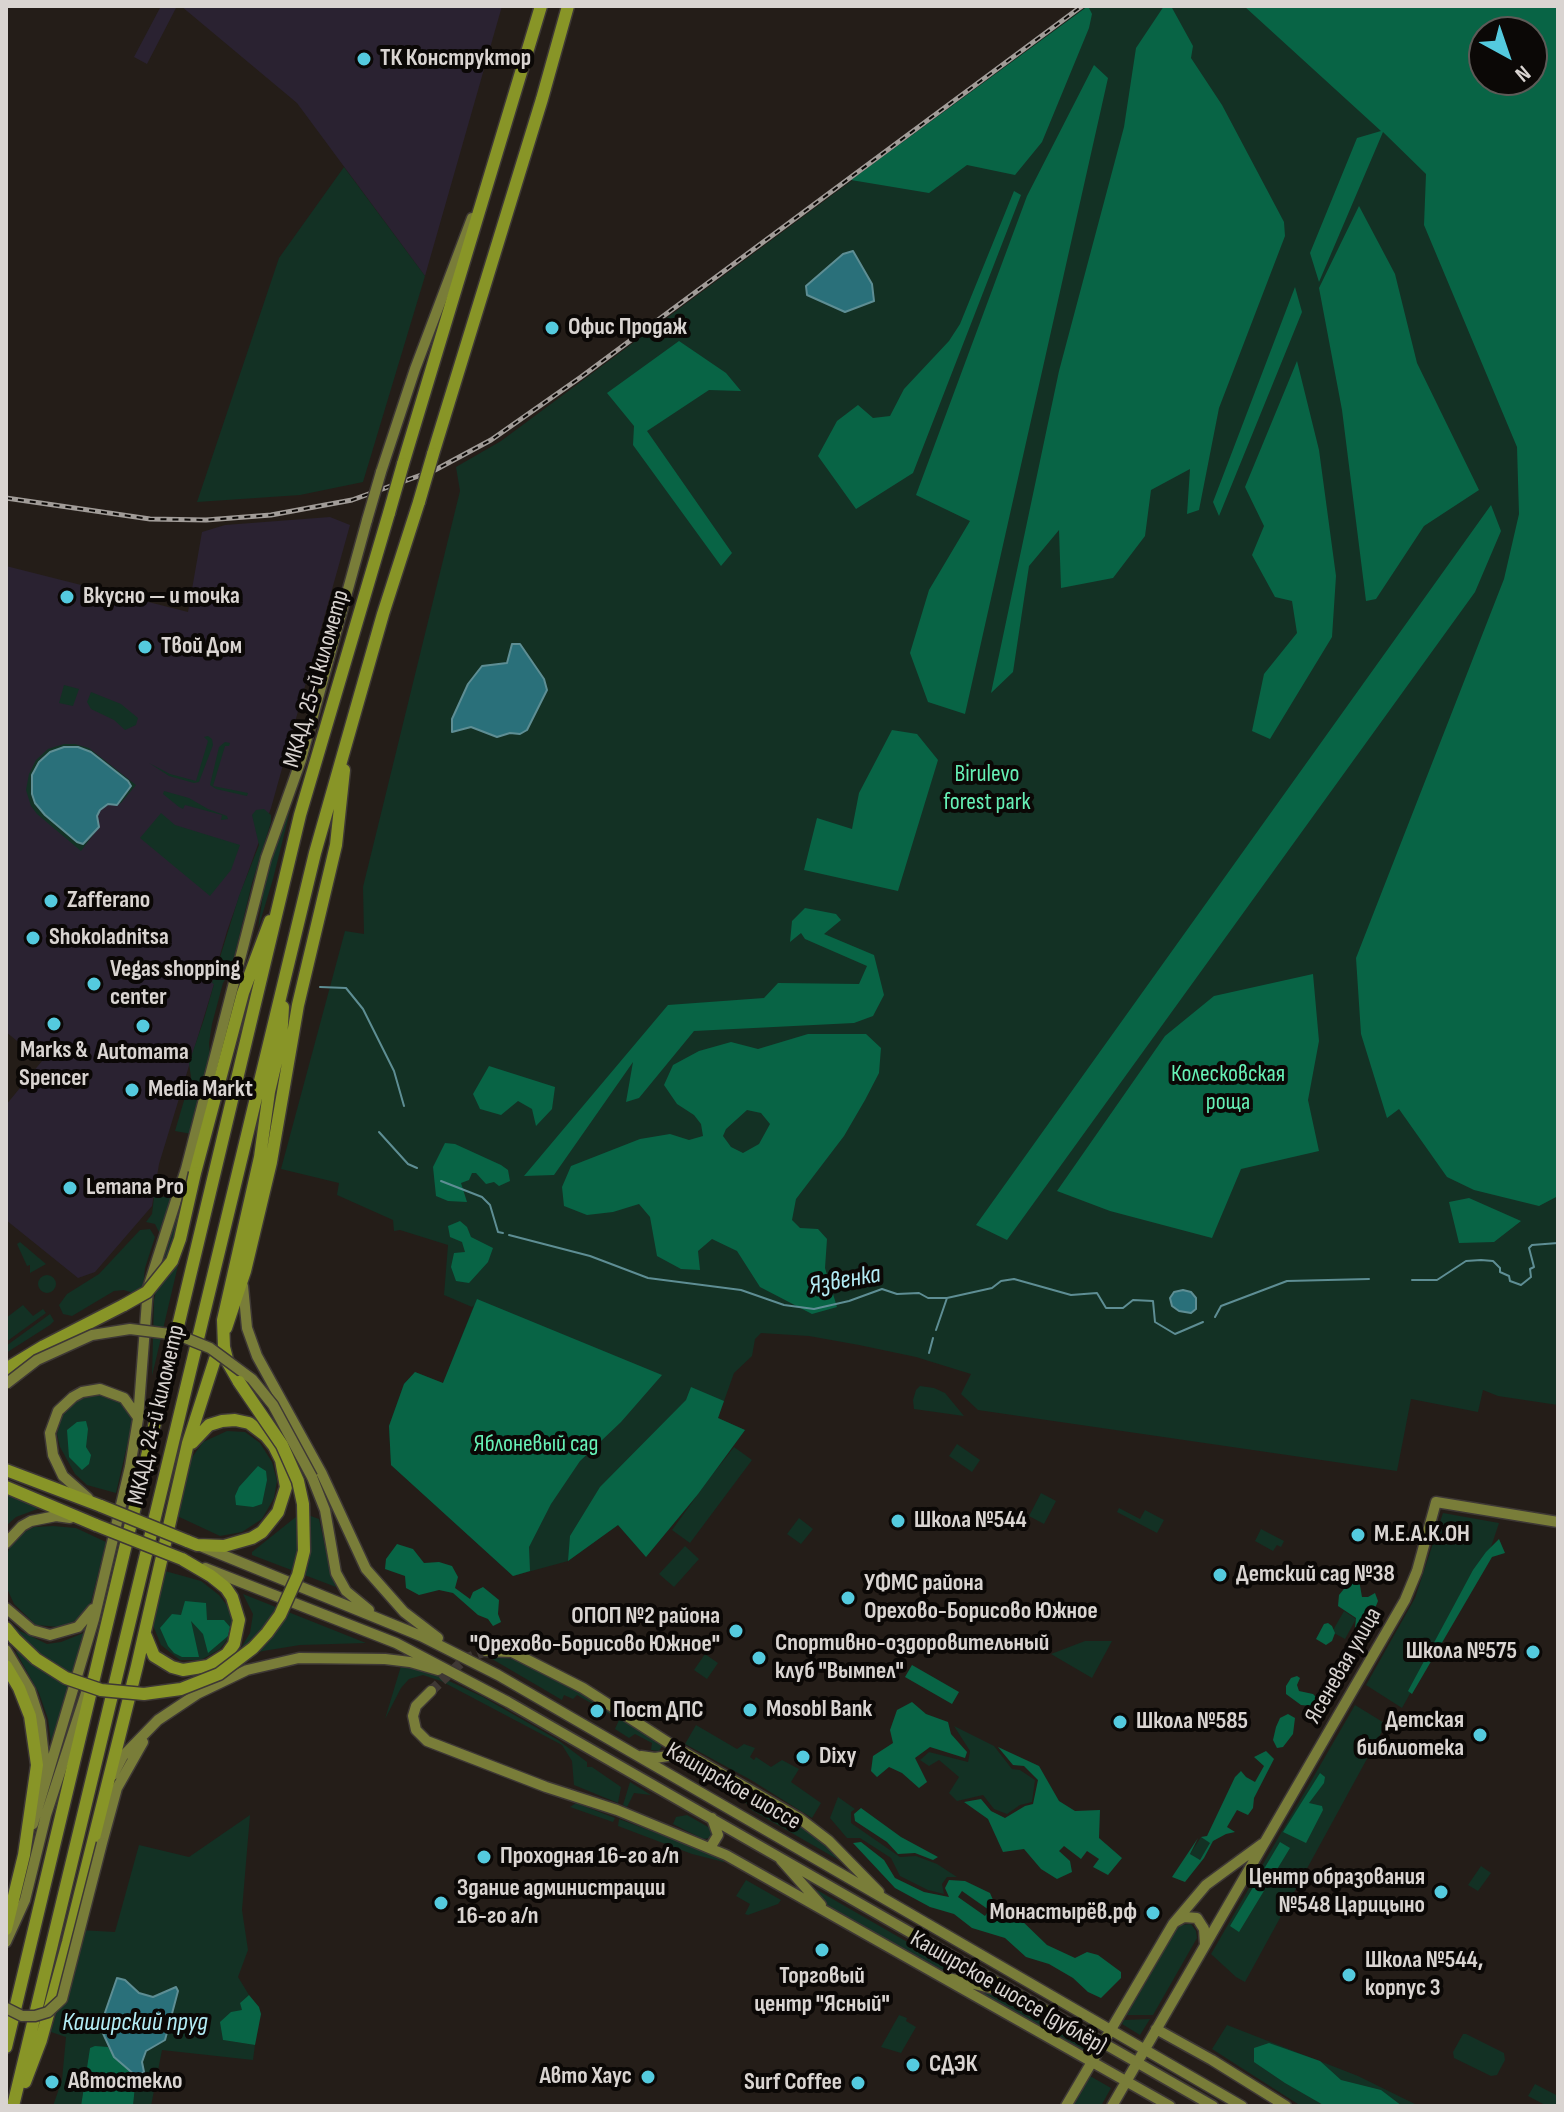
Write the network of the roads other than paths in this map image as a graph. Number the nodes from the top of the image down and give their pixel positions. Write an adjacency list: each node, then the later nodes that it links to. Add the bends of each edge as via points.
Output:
1 (541, 6): 3 (highway, МКАД, 25-й километр)
2 (568, 6): 4 (highway, МКАД, 25-й километр, bridge)
3 (500, 143): 5 (highway, МКАД, 25-й километр, bridge, via 300,815); 13 (main road, bridge, via 381,472 301,760 274,834 186,1169 148,1288)
4 (348, 735): 6 (highway, МКАД, 24-й километр); 8 (highway, via 332,864)
5 (282, 896): 7 (highway, МКАД, 25-й километр); 11 (highway, bridge, via 243,993 172,1261 147,1292)
6 (287, 967): 26 (highway, bridge, via 281,1041 260,1157 223,1320 228,1363 282,1445 298,1481 304,1551 298,1575 280,1615 253,1648 219,1674 181,1689 144,1694 101,1690 66,1678 36,1659); 36 (highway, МКАД, 24-й километр)
7 (219, 1158): 28 (highway, МКАД, 24-й километр)
8 (245, 1271): 9 (highway); 31 (main road, via 244,1311 251,1343 366,1569 404,1612)
9 (226, 1328)
10 (215, 1359): 14 (highway)
11 (6, 1369)
12 (6, 1384): 25 (main road, bridge, via 37,1360 92,1335 130,1329 178,1335 226,1357 273,1405 312,1477 325,1510 340,1582)
13 (138, 1419): 17 (main road, via 124,1398 100,1389 65,1402 54,1419 51,1445 57,1467); 23 (main road)
14 (186, 1457): 21 (highway, via 209,1425 249,1423 266,1436 281,1460 286,1487 278,1512 262,1532 239,1544); 27 (highway)
15 (6, 1470): 17 (highway, Каширское шоссе)
16 (6, 1487): 19 (highway, Каширское шоссе)
17 (99, 1505): 21 (highway, Каширское шоссе, bridge)
18 (1558, 1522): 41 (main road, Ясеневая улица, via 1436,1502 1405,1600)
19 (92, 1523): 20 (main road, via 45,1517 22,1526); 22 (highway, Каширское шоссе, bridge)
20 (6, 1543)
21 (192, 1543): 25 (main road, Каширское шоссе)
22 (185, 1560): 27 (highway, via 232,1597 239,1620 234,1644 208,1666 183,1670 154,1656); 32 (main road, Каширское шоссе, via 363,1629)
23 (97, 1604): 24 (main road, via 78,1627 50,1635 32,1630); 40 (main road)
24 (6, 1608)
25 (384, 1620): 31 (main road, Каширское шоссе)
26 (6, 1628)
27 (142, 1637): 36 (highway); 38 (highway)
28 (101, 1650): 49 (main road, via 64,1754 29,1888); 57 (highway, МКАД, 24-й километр)
29 (486, 1651): 37 (main road, via 520,1656 583,1688)
30 (7, 1657): 40 (main road, via 30,1690 43,1741 43,1772); 44 (highway, via 36,1751)
31 (465, 1658): 35 (main road, Каширское шоссе)
32 (457, 1675): 34 (main road, via 398,1661 299,1658 230,1676); 39 (main road, Каширское шоссе)
33 (431, 1691): 42 (main road, Каширское шоссе (дублёр), via 414,1712 423,1738)
34 (172, 1711): 38 (main road, via 123,1756); 53 (main road, bridge, via 144,1740 123,1774 62,1999 35,2016)
35 (628, 1751): 37 (main road, via 649,1758); 45 (main road, Каширское шоссе)
36 (98, 1755): 62 (highway, МКАД, 24-й километр)
37 (694, 1758): 45 (main road, via 813,1828)
38 (109, 1784): 62 (highway, via 41,2040)
39 (712, 1818): 42 (main road, via 718,1835); 43 (main road, Каширское шоссе)
40 (31, 1830): 44 (main road)
41 (1267, 1840): 47 (main road, Ясеневая улица, via 1206,1885); 50 (main road, Ясеневая улица)
42 (710, 1848): 46 (main road, Каширское шоссе (дублёр))
43 (774, 1853): 46 (main road); 52 (main road, Каширское шоссе)
44 (24, 1855): 48 (highway)
45 (889, 1901): 54 (main road, Каширское шоссе)
46 (828, 1912): 51 (main road, Каширское шоссе (дублёр))
47 (1173, 1924): 50 (main road, via 1184,1917 1197,1918); 54 (main road, Ясеневая улица)
48 (6, 1929)
49 (6, 1942)
50 (1205, 1946): 55 (main road, Ясеневая улица)
51 (938, 1975): 52 (main road); 60 (main road, Каширское шоссе (дублёр))
52 (1025, 1997): 56 (main road, Каширское шоссе)
53 (6, 2008)
54 (1111, 2029): 56 (main road, Ясеневая улица); 58 (main road, Каширское шоссе)
55 (1156, 2029): 58 (main road, Ясеневая улица); 68 (main road)
56 (1104, 2042): 59 (main road, Каширское шоссе); 60 (main road, Ясеневая улица)
57 (6, 2047)
58 (1145, 2049): 59 (main road, Ясеневая улица); 67 (main road, Каширское шоссе)
59 (1138, 2062): 61 (main road, Ясеневая улица); 66 (main road, Каширское шоссе)
60 (1091, 2063): 61 (main road, Каширское шоссе (дублёр)); 63 (main road, Ясеневая улица)
61 (1126, 2082): 64 (main road, Ясеневая улица); 65 (main road, Каширское шоссе (дублёр))
62 (14, 2106)
63 (1066, 2106)
64 (1112, 2106)
65 (1170, 2106)
66 (1213, 2106)
67 (1242, 2106)
68 (1286, 2106)

